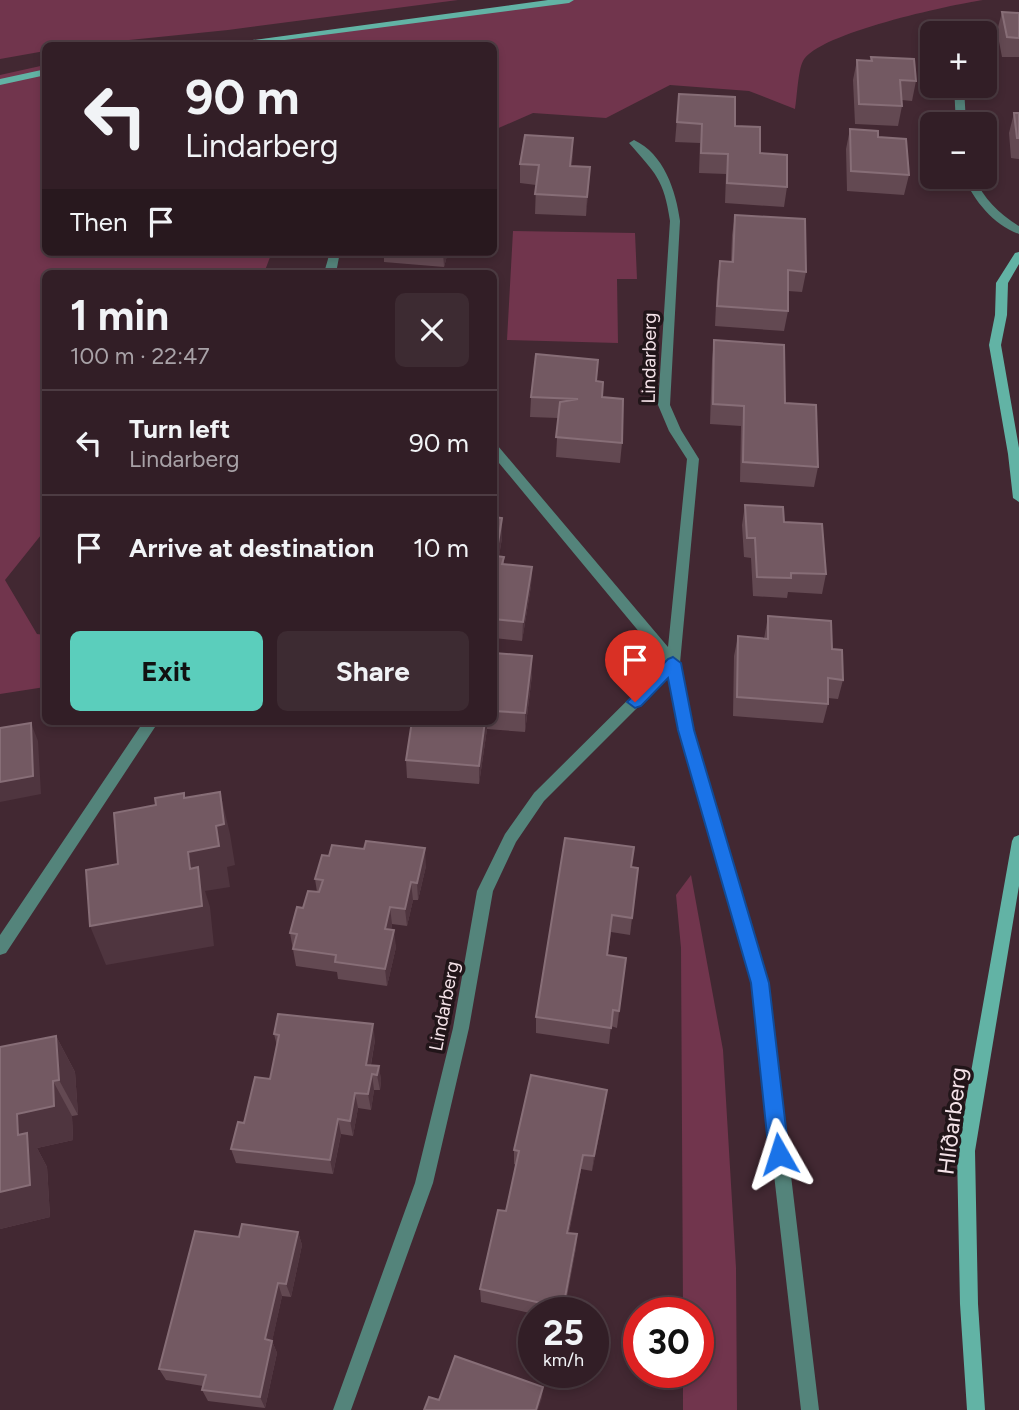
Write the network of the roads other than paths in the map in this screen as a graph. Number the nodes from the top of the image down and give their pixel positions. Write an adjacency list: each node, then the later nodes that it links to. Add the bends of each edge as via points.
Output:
1 (569, 0): 2 (street)
2 (244, 42)
3 (42, 73): 4 (street)
4 (0, 82)
5 (634, 143): 11 (street, Lindarberg, via 656,163 671,191 675,221 664,405 693,459)
6 (975, 189): 7 (street, via 995,216)
7 (1019, 231)
8 (1019, 255): 10 (street, via 1002,283 995,345)
9 (497, 453): 11 (street, Lindarberg)
10 (1019, 498)
11 (673, 663): 15 (street, Lindarberg, via 539,797 510,838 485,891 461,1028 425,1183); 16 (street, Lindarberg, via 686,730 760,983)
12 (149, 725): 14 (street)
13 (1019, 841): 17 (street, Hlíðarberg, via 966,1152)
14 (0, 948)
15 (342, 1410)
16 (810, 1410)
17 (976, 1410)

